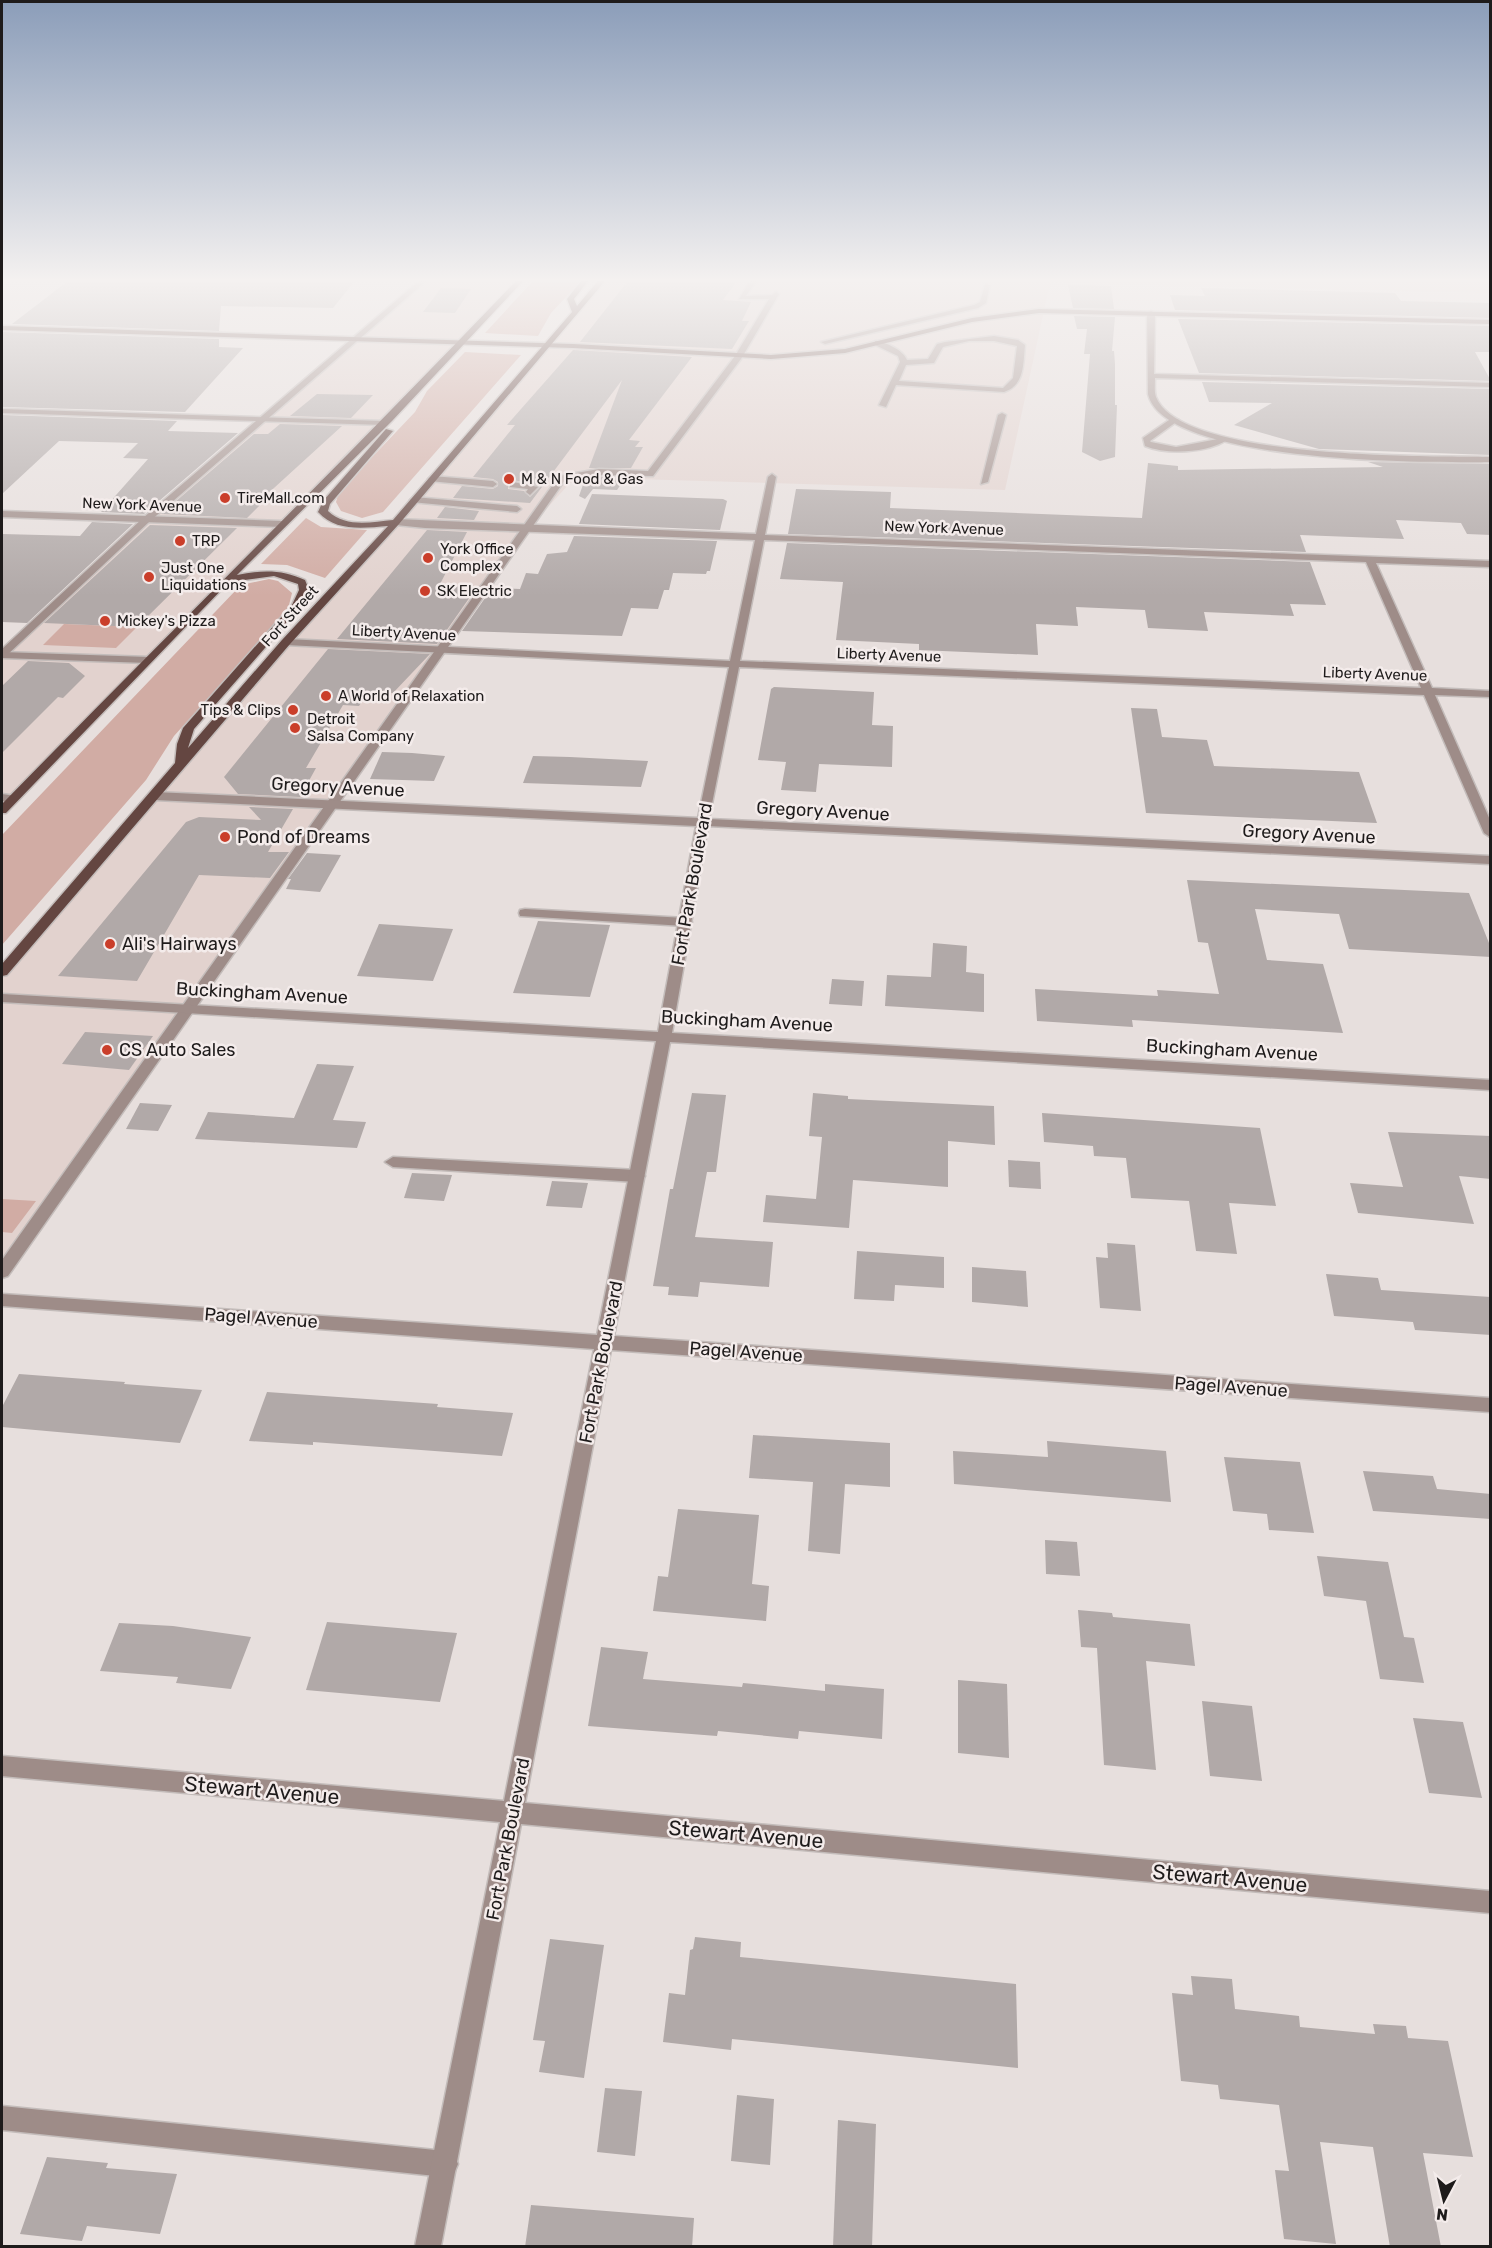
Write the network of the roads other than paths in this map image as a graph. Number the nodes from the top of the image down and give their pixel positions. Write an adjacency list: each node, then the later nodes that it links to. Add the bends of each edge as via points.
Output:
1 (302, 386): 12 (street)
2 (419, 386): 14 (main road)
3 (511, 386): 18 (main road, Fort Street)
4 (716, 386): 32 (street, via 650,474 599,472 562,478)
5 (893, 386): 9 (street)
6 (940, 386): 7 (street, via 1004,390)
7 (1014, 386)
8 (1151, 386): 13 (street, via 1156,405)
9 (883, 405)
10 (2, 411): 12 (street)
11 (1002, 416): 19 (street)
12 (262, 420): 14 (street); 27 (street)
13 (1175, 420): 15 (street); 15 (street, via 1151,435 1146,440 1148,444 1178,449)
14 (387, 421): 28 (main road, via 391,429 326,503 323,512 328,518 351,525); 29 (main road)
15 (1223, 440): 16 (street, via 1295,452)
16 (1491, 460)
17 (772, 477): 33 (street, Fort Park Boulevard)
18 (432, 479): 22 (street); 24 (main road, Fort Street)
19 (984, 482)
20 (487, 485): 22 (street)
21 (516, 487): 23 (street, via 534,487)
22 (455, 492): 24 (street); 25 (street)
23 (530, 492)
24 (414, 500): 28 (main road, Fort Street)
25 (471, 502): 30 (street); 31 (street, via 520,506)
26 (2, 514): 27 (street, New York Avenue)
27 (146, 520): 29 (street, New York Avenue); 39 (street)
28 (396, 522): 30 (street, New York Avenue); 37 (main road, Fort Street)
29 (282, 524): 36 (main road)
30 (452, 526): 31 (street, New York Avenue)
31 (503, 528): 32 (street, New York Avenue)
32 (528, 529): 33 (street, New York Avenue); 38 (street)
33 (760, 536): 34 (street, New York Avenue); 41 (street, Fort Park Boulevard)
34 (1370, 560): 35 (street, New York Avenue); 42 (street)
35 (1491, 564)
36 (226, 580): 40 (main road); 44 (main road, via 274,572 302,582 304,590 296,606 189,728)
37 (286, 642): 38 (street, Liberty Avenue); 44 (main road, Fort Street)
38 (442, 650): 41 (street, Liberty Avenue); 47 (street)
39 (2, 655): 40 (street)
40 (147, 660): 46 (main road)
41 (734, 664): 42 (street, Liberty Avenue); 49 (street, Fort Park Boulevard)
42 (1429, 692): 43 (street, Liberty Avenue); 50 (street)
43 (1491, 694)
44 (181, 765): 45 (main road, Fort Street)
45 (155, 796): 47 (street, Gregory Avenue); 54 (main road, Fort Street)
46 (7, 798): 48 (main road)
47 (333, 805): 49 (street, Gregory Avenue); 56 (street)
48 (2, 810)
49 (703, 824): 51 (street, Gregory Avenue); 53 (street, Fort Park Boulevard)
50 (1491, 833)
51 (1491, 860)
52 (525, 913): 53 (street)
53 (685, 922): 57 (street, Fort Park Boulevard)
54 (2, 972)
55 (2, 998): 56 (street, Buckingham Avenue)
56 (187, 1008): 57 (street, Buckingham Avenue); 61 (street)
57 (664, 1036): 58 (street, Buckingham Avenue); 60 (street, Fort Park Boulevard)
58 (1491, 1085)
59 (393, 1162): 60 (street)
60 (637, 1176): 63 (street, Fort Park Boulevard)
61 (2, 1272)
62 (2, 1300): 63 (street, Pagel Avenue)
63 (604, 1342): 64 (street, Pagel Avenue); 66 (street, Fort Park Boulevard)
64 (1491, 1405)
65 (2, 1766): 66 (street, Stewart Avenue)
66 (513, 1814): 67 (street, Stewart Avenue); 69 (street, Fort Park Boulevard)
67 (1491, 1902)
68 (2, 2118): 69 (street)
69 (445, 2163): 70 (street, Fort Park Boulevard)
70 (428, 2247)

